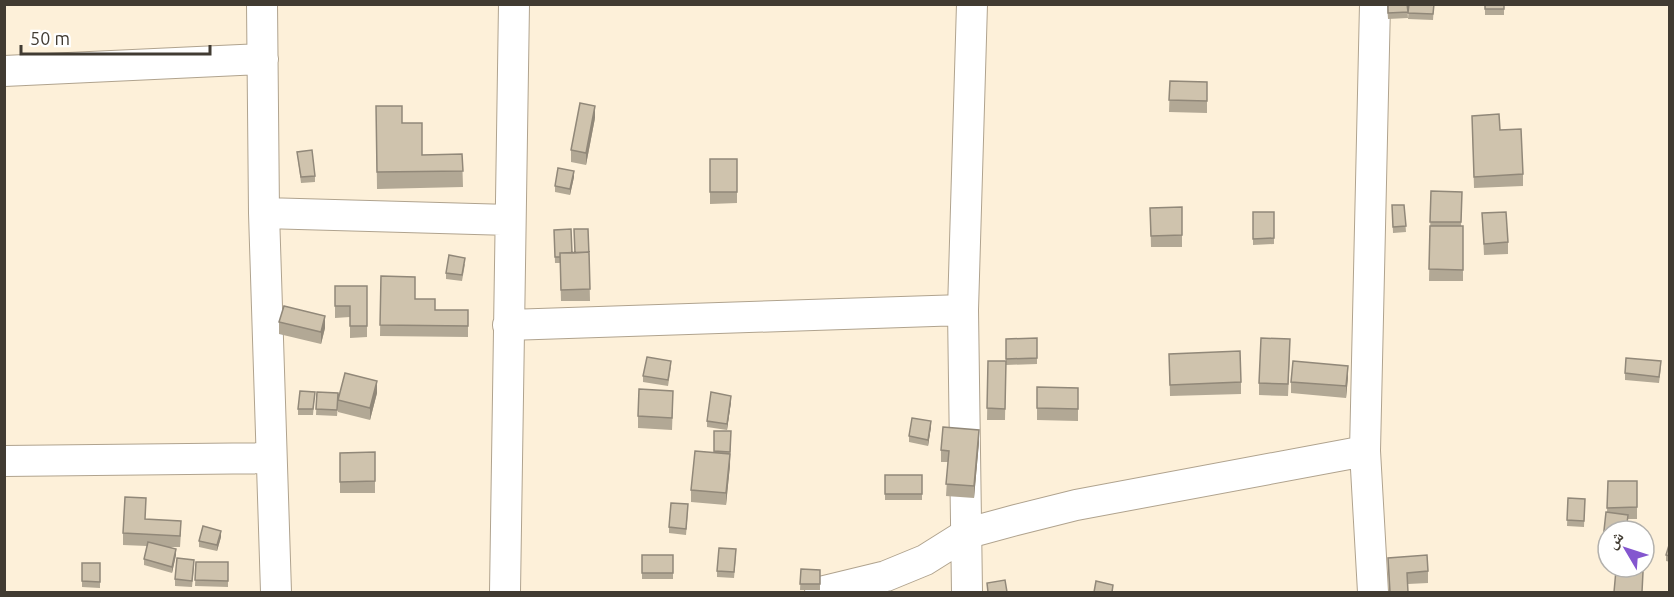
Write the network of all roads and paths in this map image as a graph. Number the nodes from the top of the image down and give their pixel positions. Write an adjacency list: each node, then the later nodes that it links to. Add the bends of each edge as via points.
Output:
1 (262, 4): 5 (street)
2 (514, 4): 8 (street)
3 (972, 4): 9 (street)
4 (1375, 4): 11 (street)
5 (262, 59): 6 (street); 7 (street)
6 (4, 71)
7 (264, 213): 8 (street); 12 (street)
8 (510, 220): 10 (street)
9 (963, 310): 10 (street); 14 (street)
10 (508, 326): 16 (street)
11 (1365, 451): 14 (street, via 1076,505); 19 (street)
12 (270, 459): 13 (street); 15 (street)
13 (4, 461)
14 (968, 533): 17 (street, via 925,560 886,576); 18 (street)
15 (276, 592)
16 (505, 592)
17 (820, 592)
18 (967, 592)
19 (1373, 592)

